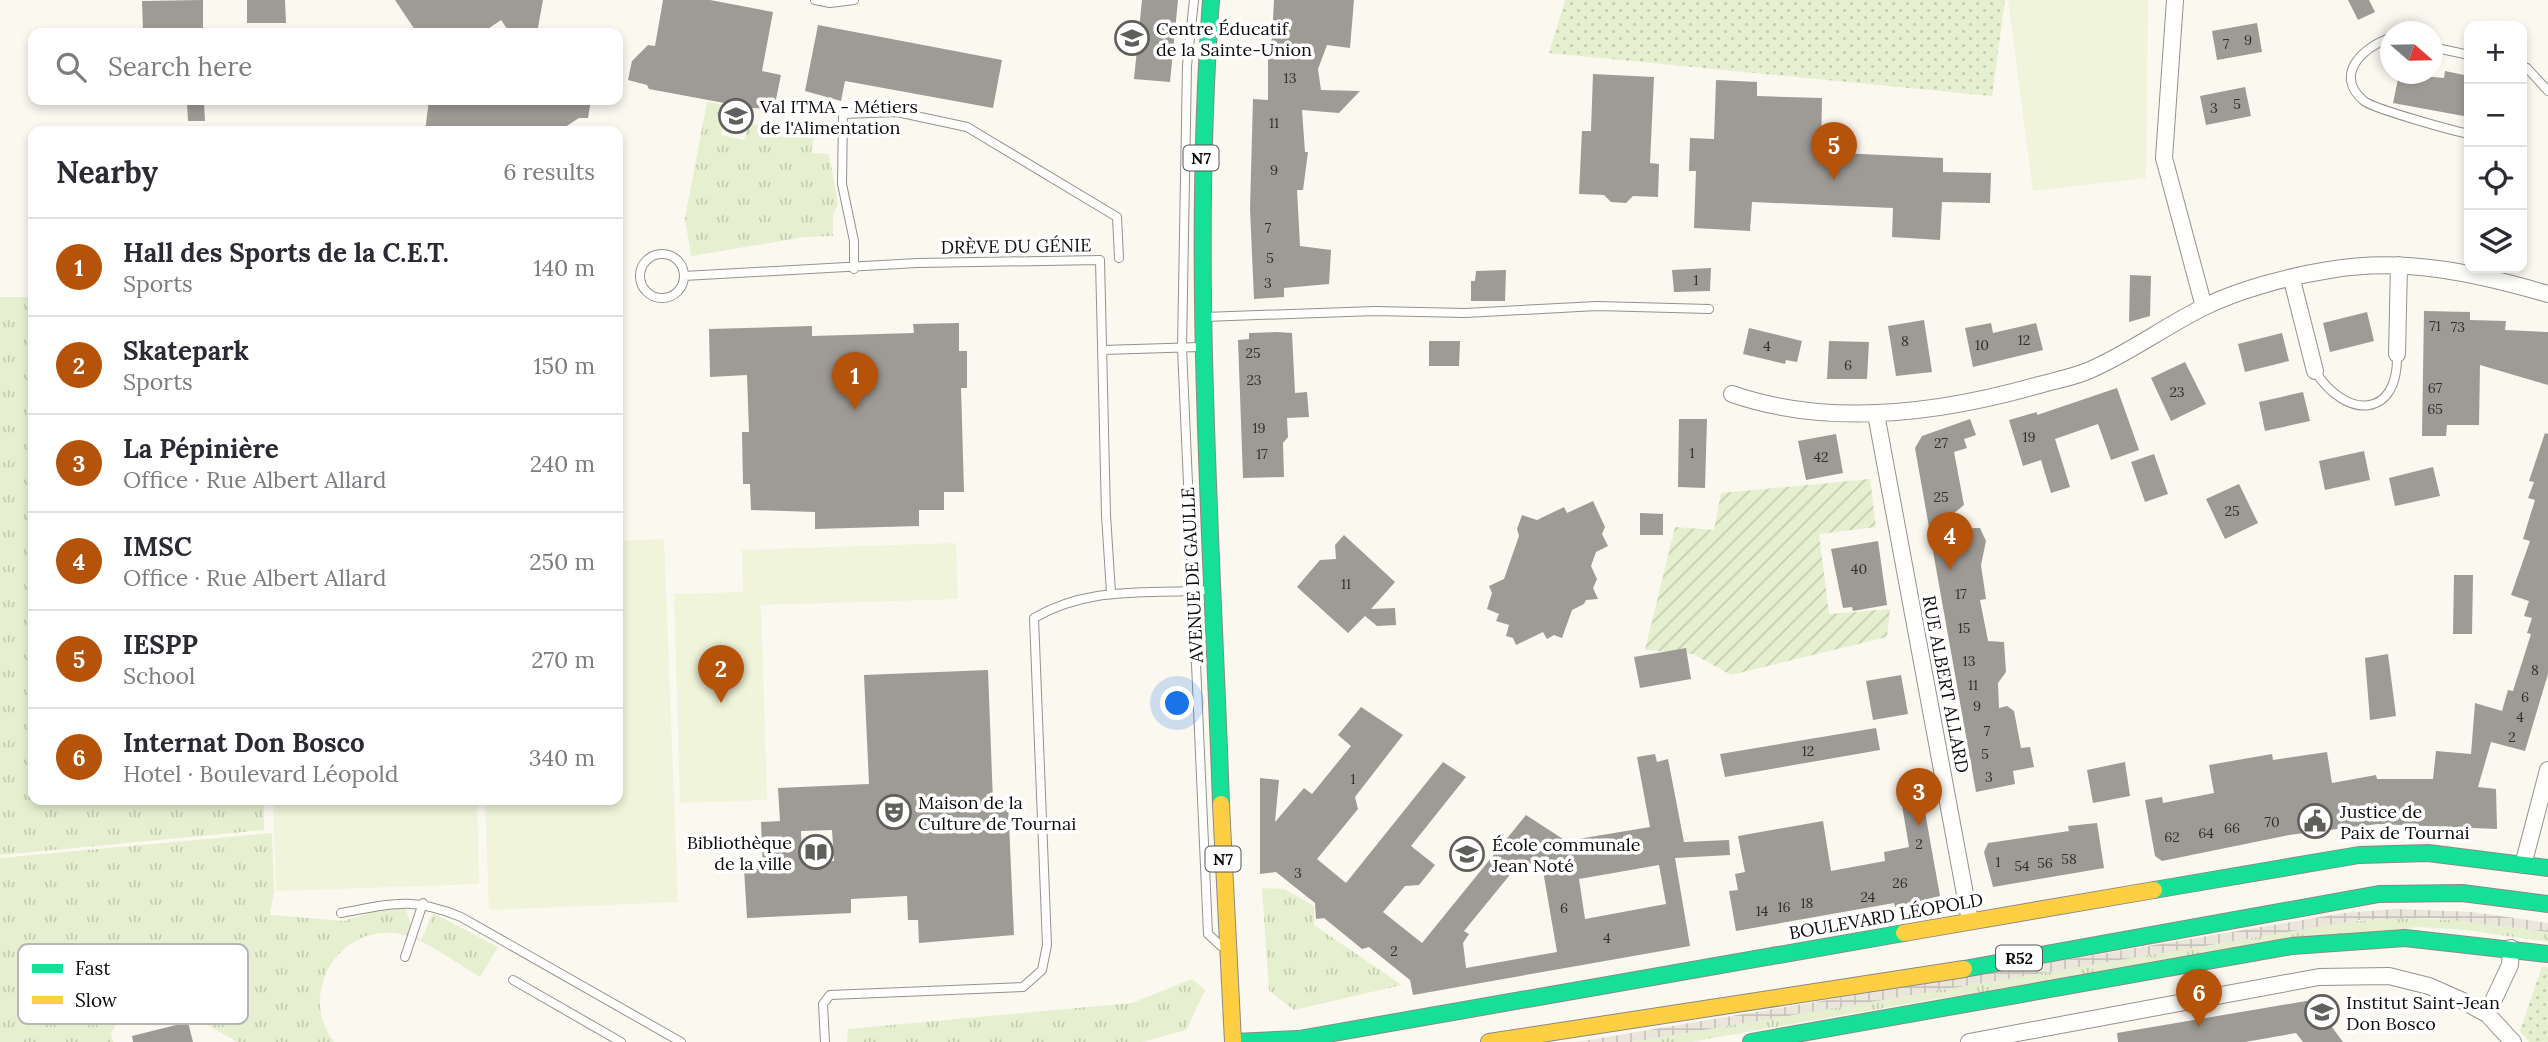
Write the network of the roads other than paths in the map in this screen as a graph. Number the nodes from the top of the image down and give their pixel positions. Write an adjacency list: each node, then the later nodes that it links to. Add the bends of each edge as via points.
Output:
1 (816, 0): 2 (lane)
2 (854, 0)
3 (1194, 0): 22 (lane, via 1187,66)
4 (1211, 0): 20 (main road, N7, via 1200,200)
5 (2175, 0): 18 (street, via 2164,158)
6 (2380, 42): 11 (lane, via 2364,49 2352,69 2353,87 2365,102)
7 (2443, 49): 8 (lane)
8 (2464, 54)
9 (2527, 72): 10 (lane)
10 (2548, 91)
11 (2464, 132)
12 (1119, 258): 14 (lane, via 1117,217 967,127 897,111 843,114 842,184 854,241)
13 (2399, 265): 16 (street, via 2327,270); 17 (street, via 2462,272); 24 (street)
14 (854, 269): 15 (lane, DRÈVE DU GÉNIE); 23 (lane, DRÈVE DU GÉNIE, via 917,263 1100,260)
15 (684, 276): 15 (lane, via 680,264 663,254 645,263 640,276 646,290 658,297 678,290)
16 (2292, 280): 18 (street); 25 (street)
17 (2548, 294)
18 (2204, 307): 27 (street, via 2090,370 1989,399)
19 (1709, 309): 20 (lane, via 1597,306)
20 (1201, 317): 21 (main road, AVENUE DE GAULLE / N7)
21 (1202, 347): 22 (lane); 28 (main road, AVENUE DE GAULLE / N7)
22 (1182, 348): 23 (lane); 29 (lane)
23 (1102, 350): 30 (lane, DRÈVE DU GÉNIE)
24 (2397, 354): 25 (lane, via 2394,386 2386,396 2364,407 2339,399)
25 (2315, 371)
26 (1732, 394): 27 (street, via 1765,406 1825,415)
27 (1876, 414): 37 (street, RUE ALBERT ALLARD)
28 (1213, 590): 29 (lane); 39 (main road, AVENUE DE GAULLE / N7)
29 (1193, 591): 30 (lane); 39 (lane, via 1208,934)
30 (1111, 593): 46 (lane, via 1060,604 1034,618 1047,945 1042,970 1023,987 830,995 823,1004)
31 (2548, 770): 32 (street)
32 (2523, 864): 33 (main road, BOULEVARD LÉOPOLD); 37 (main road, BOULEVARD LÉOPOLD, via 2428,853 2359,855)
33 (2548, 868)
34 (423, 903): 36 (lane); 41 (lane); 45 (lane, via 461,916)
35 (2548, 904): 48 (main road, R52, via 2462,893 2379,894 1896,981)
36 (341, 913)
37 (1970, 921): 47 (main road, BOULEVARD LÉOPOLD, via 1299,1039)
38 (2511, 948): 40 (main road, R52); 43 (street, via 2510,965); 49 (main road, R52, via 2405,938 2292,946)
39 (1226, 950): 47 (main road, AVENUE DE GAULLE / N7)
40 (2548, 954)
41 (405, 957)
42 (513, 980): 44 (lane)
43 (2487, 1014): 50 (street, via 2429,986 2389,976 2319,977); 51 (street)
44 (620, 1042)
45 (681, 1042)
46 (825, 1042)
47 (1233, 1042)
48 (1489, 1042)
49 (1751, 1042)
50 (1969, 1042)
51 (2513, 1042)

